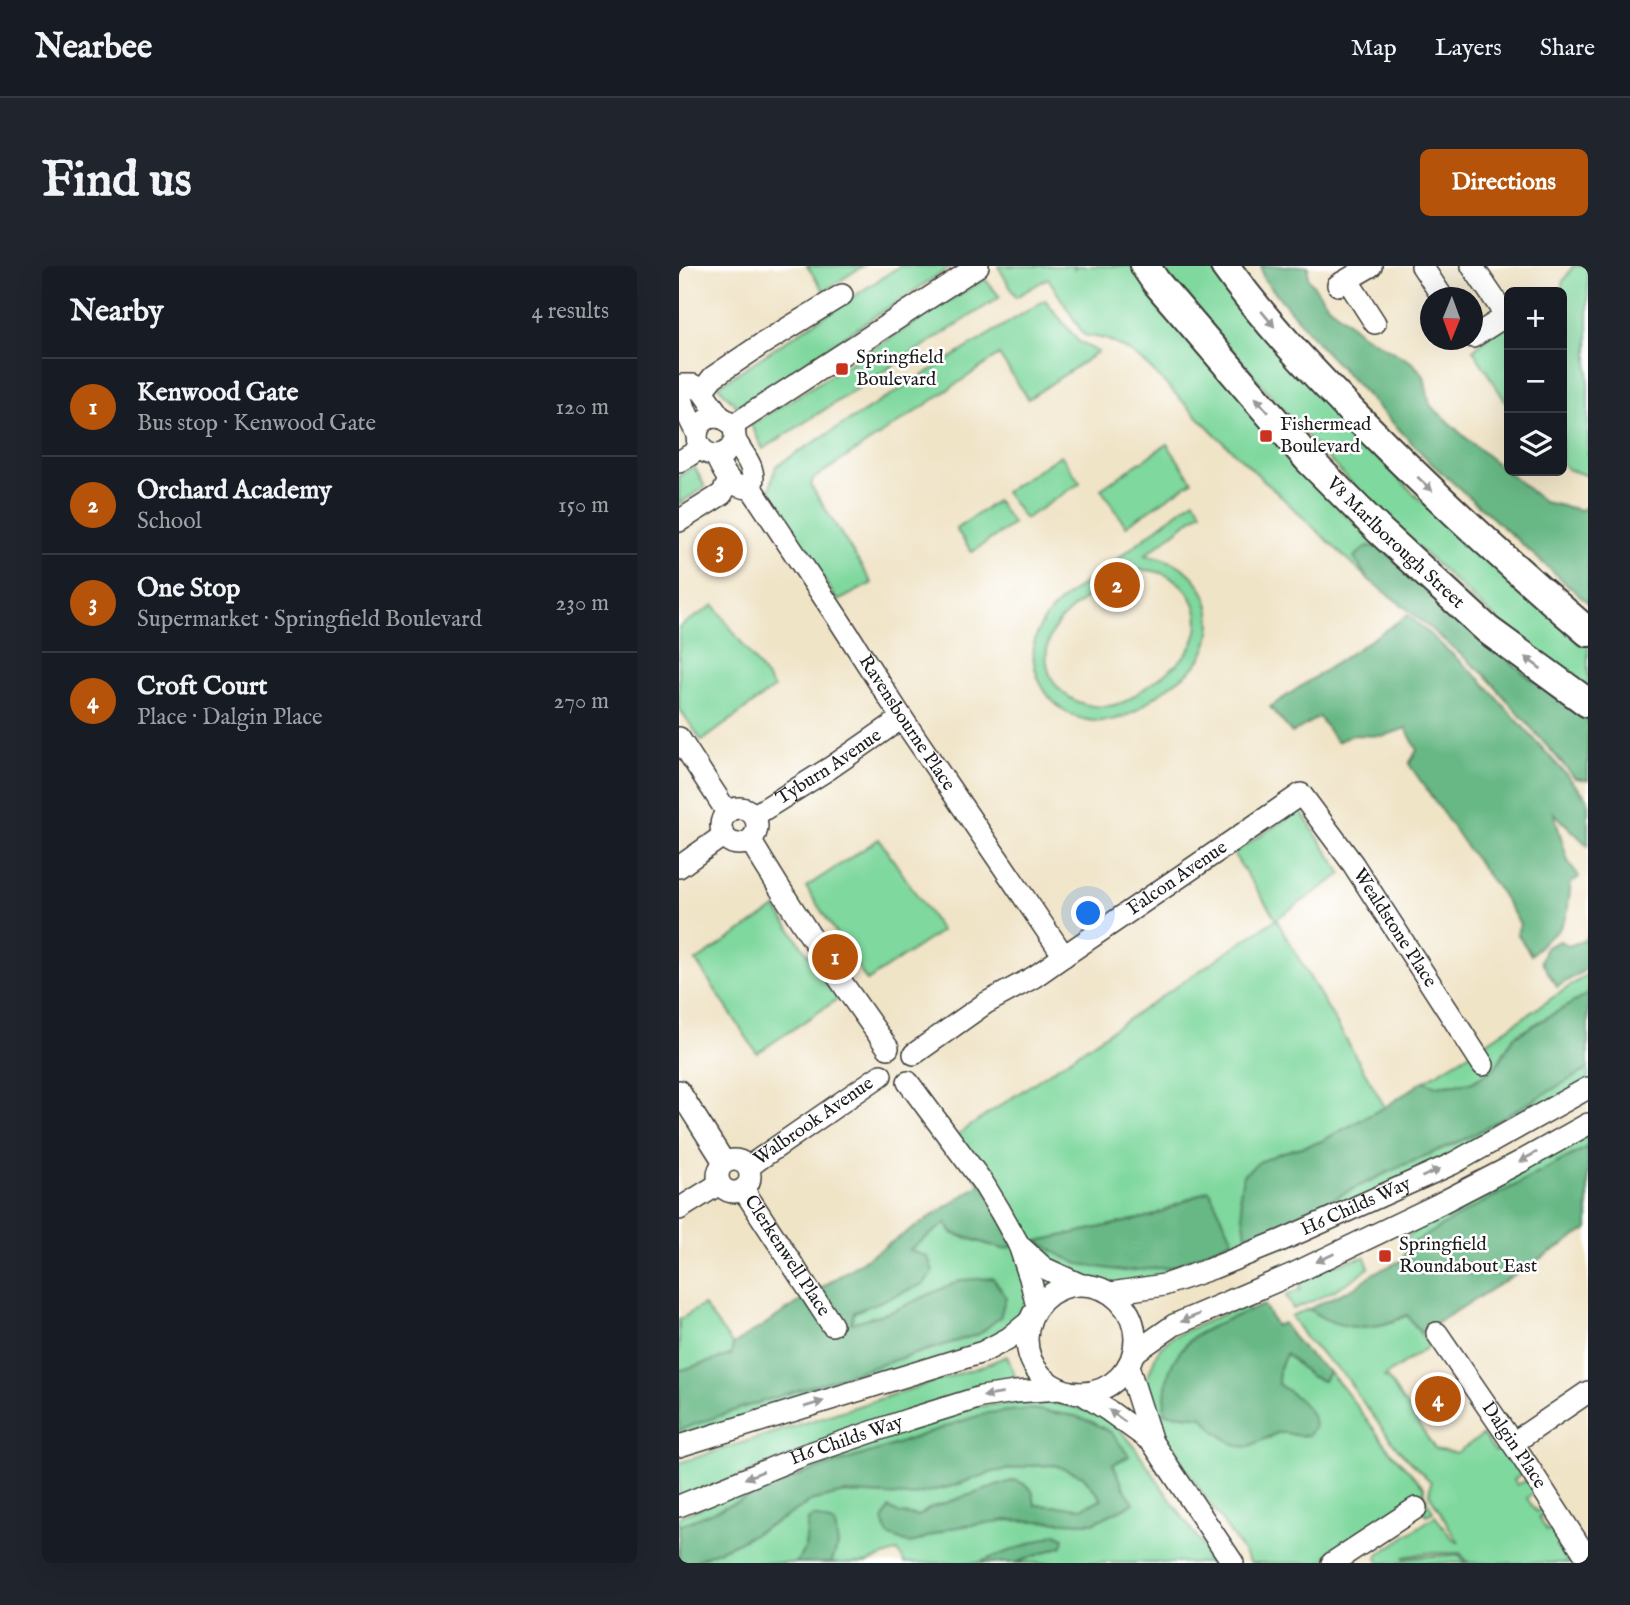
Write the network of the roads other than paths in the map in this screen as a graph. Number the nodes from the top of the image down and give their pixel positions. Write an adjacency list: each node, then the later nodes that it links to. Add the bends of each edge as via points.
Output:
1 (978, 266): 12 (street)
2 (1371, 266): 9 (street, via 1343,283)
3 (1422, 266): 7 (street)
4 (1472, 266): 10 (street, via 1506,316)
5 (1230, 269): 18 (main road, one-way to 18, via 1300,358 1392,453)
6 (1146, 271): 19 (main road, V8 Marlborough Street, one-way to 6, via 1488,630 1380,531 1308,459)
7 (1436, 287)
8 (842, 295): 11 (street)
9 (1375, 323)
10 (1483, 330)
11 (684, 391): 12 (street); 13 (street)
12 (729, 428): 13 (street, via 730,450 725,453); 13 (street, via 708,419 699,428); 16 (street, via 754,472)
13 (704, 446): 14 (street); 15 (street)
14 (679, 462)
15 (729, 481): 16 (street); 17 (street, via 722,494)
16 (751, 488): 20 (street, Ravensbourne Place)
17 (679, 521)
18 (1588, 632)
19 (1588, 703)
20 (902, 718): 24 (street, Tyburn Avenue); 28 (street, Ravensbourne Place)
21 (679, 738): 23 (street)
22 (1301, 794): 28 (street, Falcon Avenue); 31 (street, Wealdstone Place, via 1353,864)
23 (727, 812): 24 (street, via 739,807); 25 (street, via 721,825)
24 (755, 815): 26 (street, via 758,826)
25 (724, 835): 26 (street, via 736,844); 27 (street)
26 (750, 841): 29 (street)
27 (679, 867)
28 (1065, 956): 30 (street, Falcon Avenue, via 986,1003)
29 (888, 1048): 30 (street, via 905,1046); 32 (street, via 880,1057)
30 (914, 1054): 33 (street, via 916,1072)
31 (1483, 1065)
32 (881, 1075): 33 (street, via 890,1083); 38 (street, Walbrook Avenue)
33 (908, 1082): 42 (street, via 983,1183)
34 (1588, 1088): 44 (street, H6 Childs Way, one-way to 34, via 1164,1284 1279,1241 1452,1164)
35 (679, 1091): 37 (street)
36 (1588, 1124): 48 (street, H6 Childs Way, one-way to 48, via 1435,1206 1174,1325)
37 (724, 1163): 38 (street, via 734,1159); 39 (street, via 718,1170)
38 (748, 1167): 40 (street, via 750,1179)
39 (719, 1184): 40 (street, via 727,1191); 41 (street)
40 (743, 1189): 46 (street, Clerkenwell Place)
41 (679, 1209)
42 (1019, 1245): 43 (street, via 1044,1268); 45 (street, via 1030,1278)
43 (1079, 1284): 44 (street); 45 (street, via 1047,1296)
44 (1111, 1293): 48 (street, via 1132,1320 1136,1336)
45 (1033, 1314): 49 (street, via 1027,1337 1035,1368 1047,1381); 53 (street, one-way to 45, via 983,1352 1009,1338)
46 (832, 1325)
47 (1437, 1333): 52 (street, Dalgin Place)
48 (1131, 1360): 49 (street, via 1116,1381 1099,1390); 51 (street)
49 (1071, 1391): 51 (street, one-way to 49, via 1109,1410); 54 (street, H6 Childs Way, one-way to 54, via 1003,1393 957,1404 804,1455)
50 (1588, 1392): 52 (street)
51 (1152, 1442): 58 (street)
52 (1513, 1443): 57 (street, Dalgin Place)
53 (679, 1446)
54 (679, 1506)
55 (1416, 1507): 56 (street)
56 (1361, 1555): 59 (street)
57 (1588, 1559)
58 (1233, 1563)
59 (1332, 1563)

